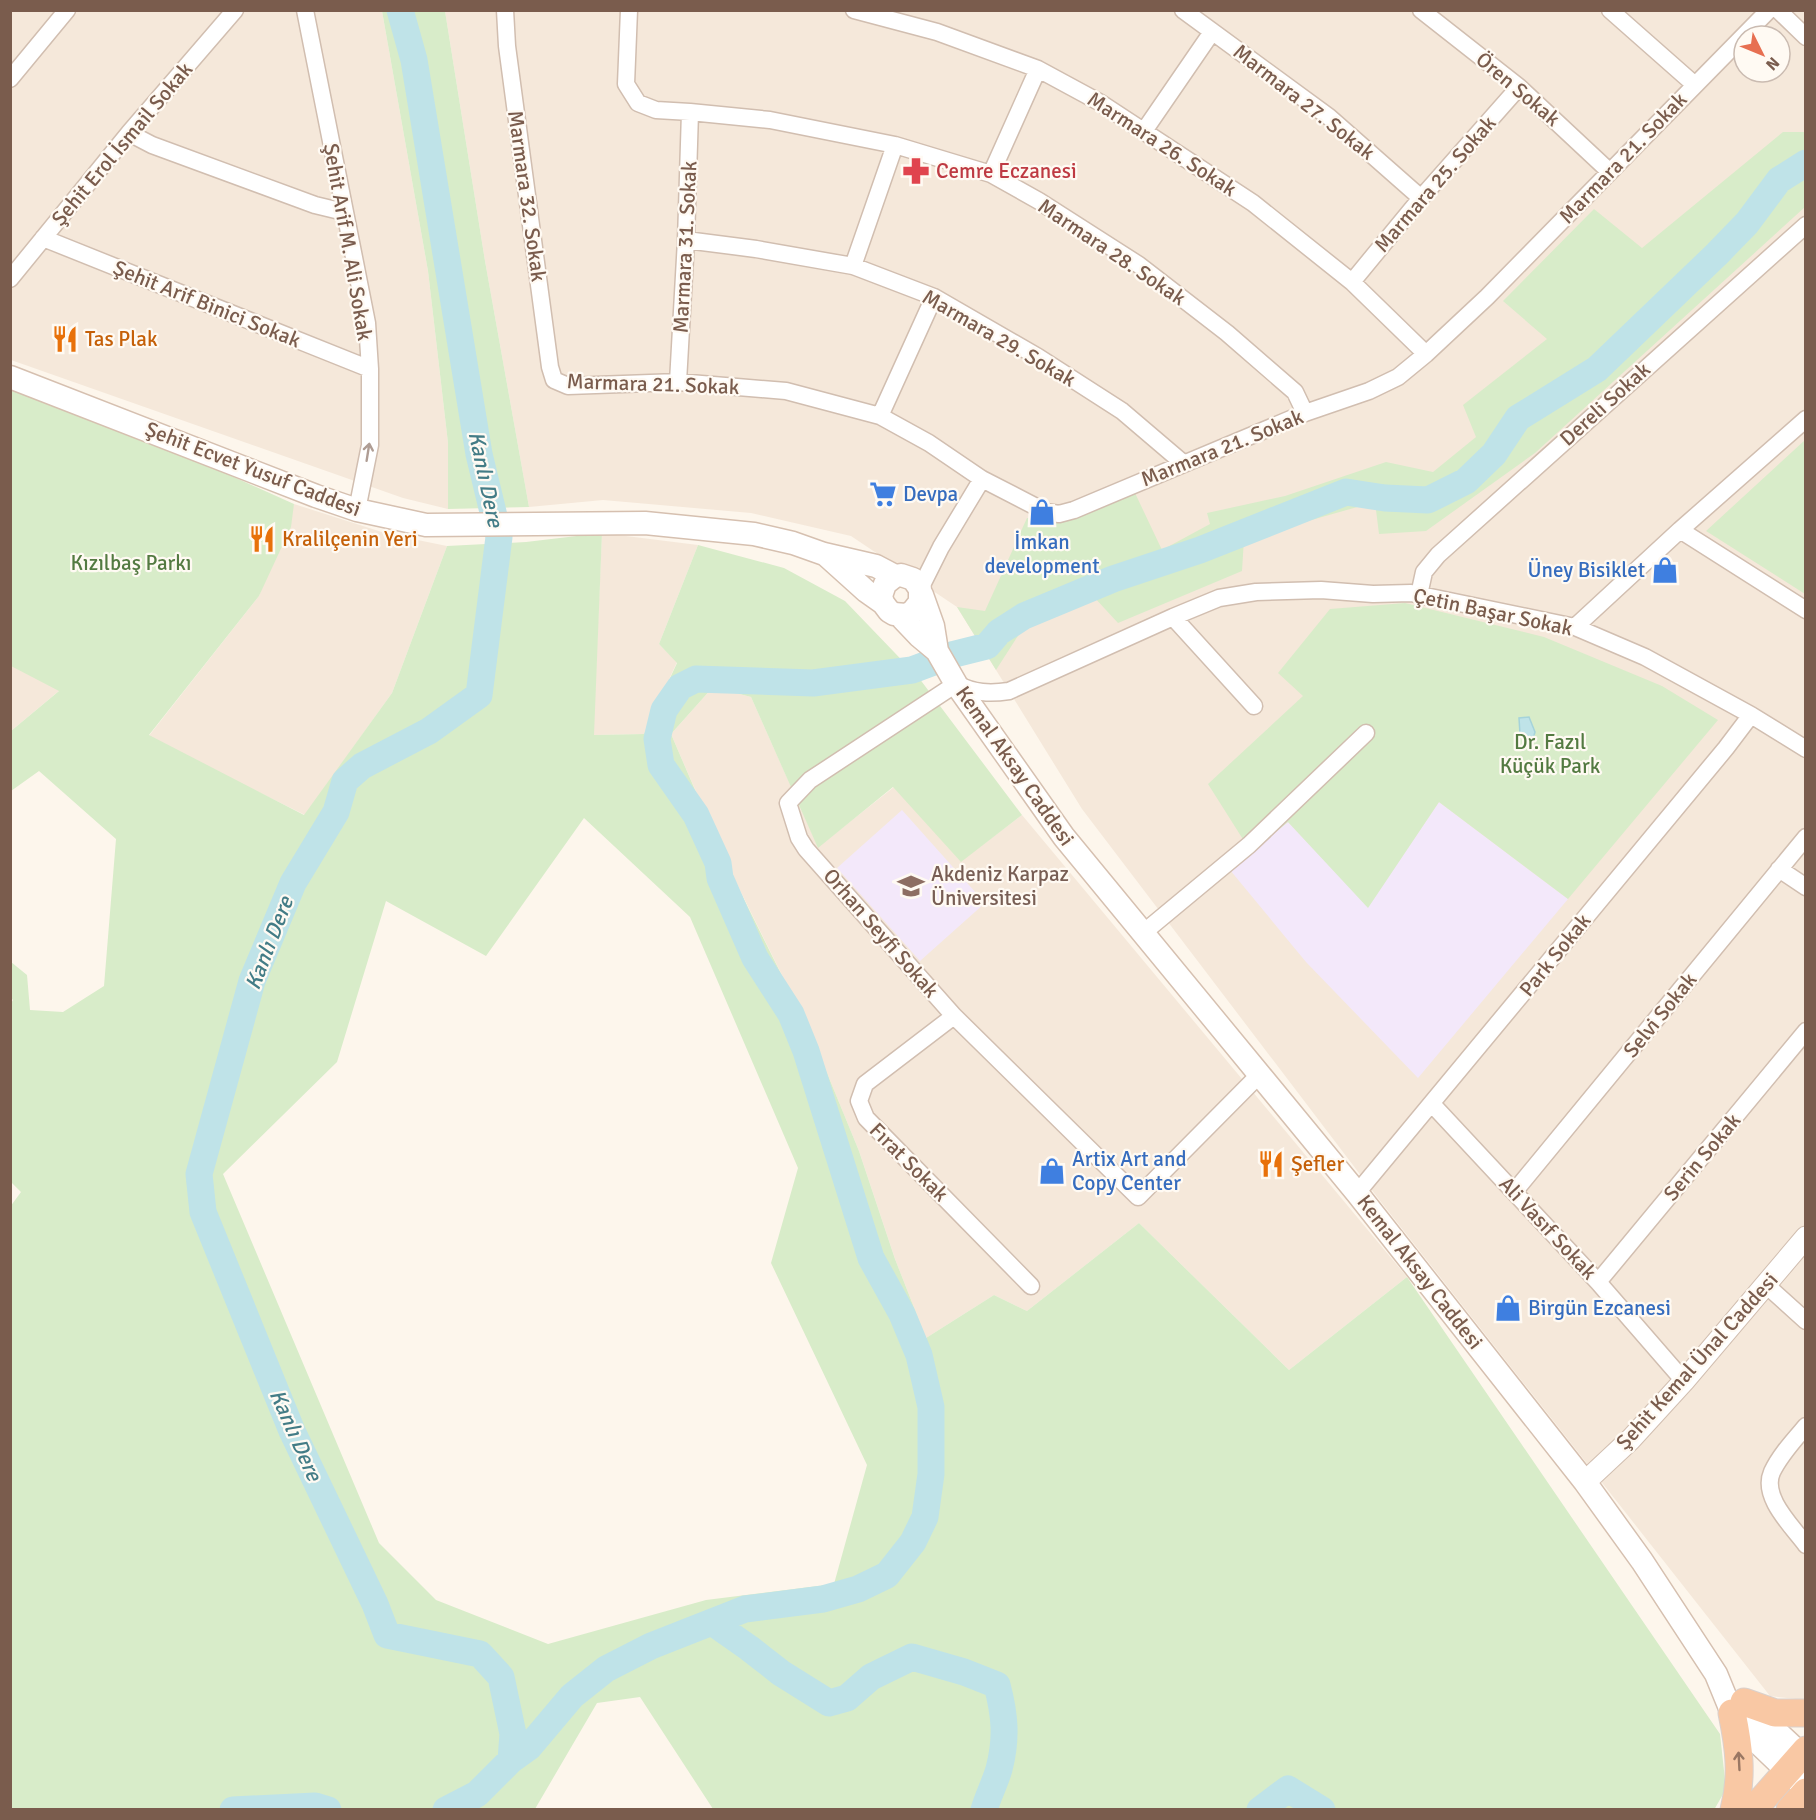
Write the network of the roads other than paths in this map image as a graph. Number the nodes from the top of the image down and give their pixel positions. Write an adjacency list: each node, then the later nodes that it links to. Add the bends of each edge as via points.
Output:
1 (68, 10): 16 (street)
2 (235, 10): 21 (street, Şehit Erol İsmail Sokak)
3 (305, 10): 26 (street, Şehit Arif M. Ali Sokak)
4 (505, 10): 37 (street, Marmara 32. Sokak)
5 (629, 10): 19 (street, Marmara 28. Sokak, via 626,84 638,103 656,110)
6 (854, 10): 12 (street, Marmara 26. Sokak)
7 (1183, 10): 13 (street, Marmara 27. Sokak)
8 (1421, 10): 18 (street, Ören Sokak)
9 (1769, 10): 17 (street, Marmara 21. Sokak)
10 (1778, 10): 14 (street)
11 (1616, 12): 17 (street)
12 (876, 13): 15 (street, Marmara 26. Sokak)
13 (1212, 32): 20 (street); 25 (street, Marmara 27. Sokak, via 1329,117)
14 (1806, 37)
15 (1038, 69): 20 (street, Marmara 26. Sokak); 24 (street)
16 (10, 79)
17 (1695, 85): 23 (street, Marmara 21. Sokak)
18 (1519, 87): 23 (street, Ören Sokak); 25 (street, Marmara 25. Sokak)
19 (690, 112): 22 (street, Marmara 28. Sokak, via 770,120); 29 (street, Marmara 31. Sokak)
20 (1144, 131): 32 (street, Marmara 26. Sokak, via 1253,203)
21 (129, 133): 26 (street, via 315,205); 28 (street, Şehit Erol İsmail Sokak)
22 (894, 145): 24 (street, Marmara 28. Sokak); 30 (street)
23 (1610, 172): 34 (street, Marmara 21. Sokak)
24 (992, 174): 39 (street, Marmara 28. Sokak, via 1139,265 1295,392)
25 (1421, 198): 32 (street, Marmara 25. Sokak)
26 (344, 212): 35 (street, Şehit Arif M. Ali Sokak, via 367,322)
27 (1806, 225): 50 (street, Dereli Sokak, via 1438,555 1424,572)
28 (44, 238): 31 (street, Şehit Erol İsmail Sokak); 35 (street, Şehit Arif Binici Sokak)
29 (686, 240): 30 (street, Marmara 29. Sokak); 38 (street, Marmara 31. Sokak)
30 (853, 266): 33 (street, Marmara 29. Sokak)
31 (10, 279)
32 (1352, 282): 34 (street, Marmara 26. Sokak)
33 (934, 297): 40 (street); 42 (street, Marmara 29. Sokak, via 1122,411)
34 (1426, 354): 39 (street, Marmara 21. Sokak, via 1398,377)
35 (370, 369): 44 (street, Şehit Arif M. Ali Sokak, one-way to 35, via 370,445)
36 (10, 376): 44 (main road, Şehit Ecvet Yusuf Caddesi)
37 (554, 380): 38 (street, Marmara 21. Sokak, via 568,386)
38 (678, 382): 40 (street, Marmara 21. Sokak, via 786,391)
39 (1305, 413): 42 (street, Marmara 21. Sokak)
40 (880, 416): 43 (street, Marmara 21. Sokak)
41 (1806, 419): 45 (street)
42 (1183, 463): 43 (street, Marmara 21. Sokak, via 1059,514 1046,512)
43 (982, 479): 46 (street)
44 (357, 510): 47 (main road, Şehit Ecvet Yusuf Caddesi, via 426,525 645,523 700,527 754,534)
45 (1680, 530): 52 (street); 54 (street)
46 (941, 547): 48 (street, via 920,565); 49 (street)
47 (824, 555): 48 (main road); 51 (main road, Kemal Aksay Caddesi)
48 (898, 575): 49 (main road, via 913,579); 51 (main road, via 885,584 881,596)
49 (921, 592): 51 (main road, via 920,602 912,612); 55 (main road, Kemal Aksay Caddesi)
50 (1419, 594): 53 (street, Çetin Başar Sokak, via 1256,592 1219,598); 54 (street, Çetin Başar Sokak)
51 (891, 609): 55 (main road, Kemal Aksay Caddesi)
52 (1806, 610)
53 (1173, 617): 56 (street, Çetin Başar Sokak, via 1009,691 972,692); 57 (street)
54 (1575, 627): 58 (street, Çetin Başar Sokak, via 1646,657)
55 (937, 651): 56 (main road, Kemal Aksay Caddesi)
56 (957, 684): 64 (main road, Kemal Aksay Caddesi, via 1064,837); 65 (street, Orhan Seyfi Sokak, via 810,780 788,803 806,849)
57 (1254, 706)
58 (1751, 715): 60 (street, Çetin Başar Sokak); 68 (street, Park Sokak)
59 (1366, 733): 64 (street, via 1250,845)
60 (1806, 749)
61 (1806, 837): 62 (street, Selvi Sokak)
62 (1779, 869): 63 (street); 69 (street, Selvi Sokak)
63 (1806, 887)
64 (1143, 933): 67 (main road, Kemal Aksay Caddesi)
65 (954, 1016): 67 (street, Orhan Seyfi Sokak, via 1138,1197); 74 (street, Fırat Sokak, via 865,1084 859,1101 866,1118)
66 (1806, 1031): 72 (street, Serin Sokak)
67 (1260, 1074): 70 (main road, Kemal Aksay Caddesi)
68 (1432, 1104): 69 (street, Ali Vasıf Sokak); 70 (street, Park Sokak)
69 (1514, 1192): 72 (street, Ali Vasıf Sokak)
70 (1357, 1193): 78 (main road, Kemal Aksay Caddesi)
71 (1806, 1237): 73 (street, Şehit Kemal Ünal Caddesi)
72 (1598, 1282): 76 (street, Ali Vasıf Sokak)
73 (1765, 1284): 75 (street); 76 (street, Şehit Kemal Ünal Caddesi)
74 (1032, 1286)
75 (1806, 1321)
76 (1684, 1381): 78 (street, Şehit Kemal Ünal Caddesi)
77 (1806, 1426): 79 (street, via 1771,1473 1770,1492)
78 (1585, 1482): 80 (main road, Kemal Aksay Caddesi)
79 (1806, 1545)
80 (1738, 1707): 81 (highway); 82 (main road, Kemal Aksay Caddesi); 83 (highway, one-way to 80, via 1739,1791)
81 (1806, 1713)
82 (1802, 1769): 84 (highway); 85 (highway)
83 (1734, 1809)
84 (1753, 1809)
85 (1790, 1809)

